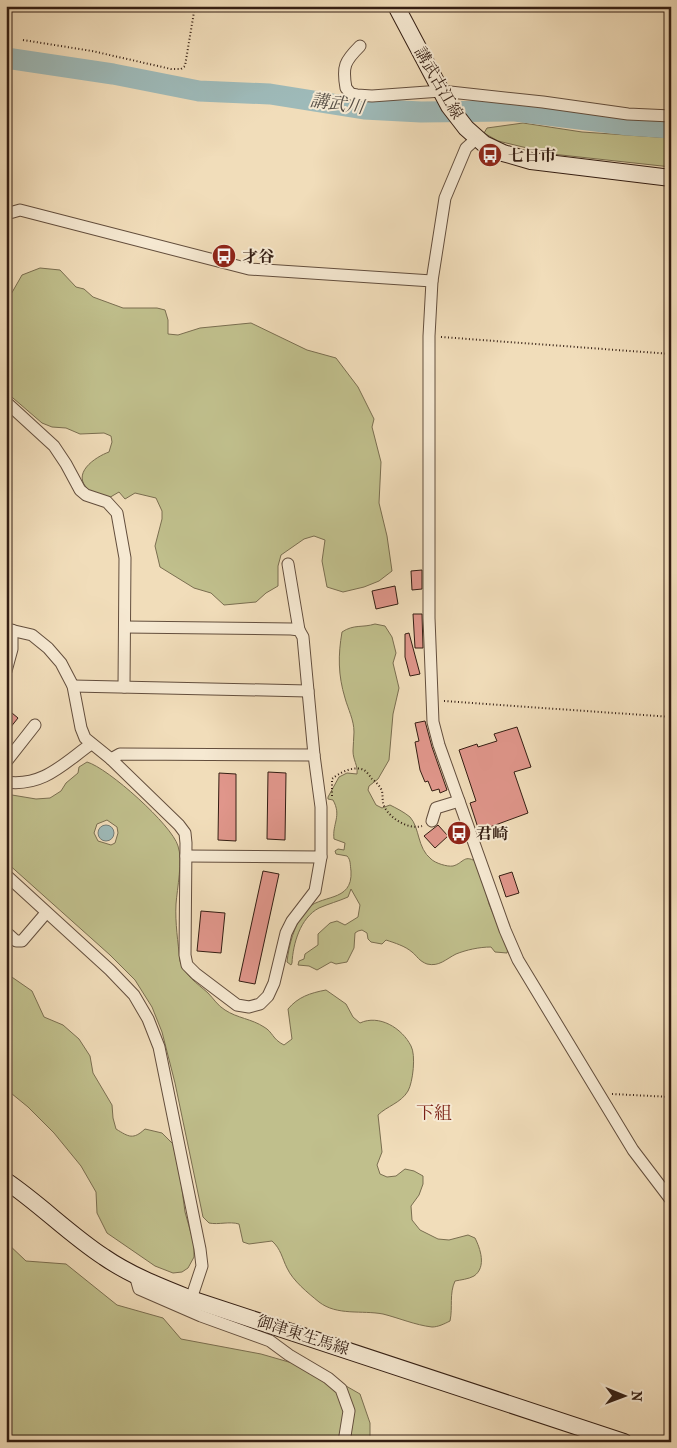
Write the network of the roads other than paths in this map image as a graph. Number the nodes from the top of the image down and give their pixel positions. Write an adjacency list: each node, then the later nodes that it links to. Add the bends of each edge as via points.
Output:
1 (396, 6): 3 (main road, 講武古江線)
2 (360, 46): 3 (street, via 346,62 345,85 351,94)
3 (442, 94): 4 (street); 5 (main road, 講武古江線)
4 (671, 116)
5 (471, 133): 6 (main road, 講武古江線, via 503,153 531,161); 8 (street, via 445,198)
6 (671, 178)
7 (6, 214): 8 (street, via 20,210 249,269)
8 (432, 281): 24 (street, via 429,618 433,722)
9 (6, 402): 11 (street, via 54,446 80,490 107,502 117,513 125,558)
10 (288, 564): 13 (street)
11 (125, 627): 13 (street); 16 (street)
12 (9, 630): 14 (street, via 11,658); 15 (street, via 32,635 48,648 61,663)
13 (299, 630): 17 (street, via 303,637)
14 (6, 671)
15 (73, 686): 16 (street); 19 (street, via 81,728)
16 (124, 687): 17 (street)
17 (308, 690): 20 (street)
18 (36, 725): 22 (street)
19 (91, 744): 21 (street); 23 (street, via 44,778 28,783)
20 (314, 755): 21 (street, via 120,754); 27 (street, via 321,807)
21 (111, 760): 26 (street, via 179,825 185,833)
22 (6, 762)
23 (6, 782)
24 (459, 801): 25 (street, via 436,808); 32 (street, via 518,960 633,1150)
25 (432, 821)
26 (186, 856): 27 (street); 27 (street, via 184,955 187,965 237,1005 249,1007 260,1004 268,996 286,933 315,890)
27 (321, 857)
28 (6, 875): 29 (street)
29 (46, 913): 30 (street, via 22,941 16,941); 34 (street, via 134,996 159,1047 200,1249 202,1266)
30 (6, 932)
31 (6, 1181): 33 (main road, 御津東生馬線, via 104,1258)
32 (671, 1200)
33 (135, 1275): 34 (main road, 御津東生馬線); 36 (street, via 139,1289 270,1341 328,1378 341,1389 349,1411)
34 (191, 1299): 35 (main road, 御津東生馬線)
35 (616, 1441)
36 (344, 1442)

